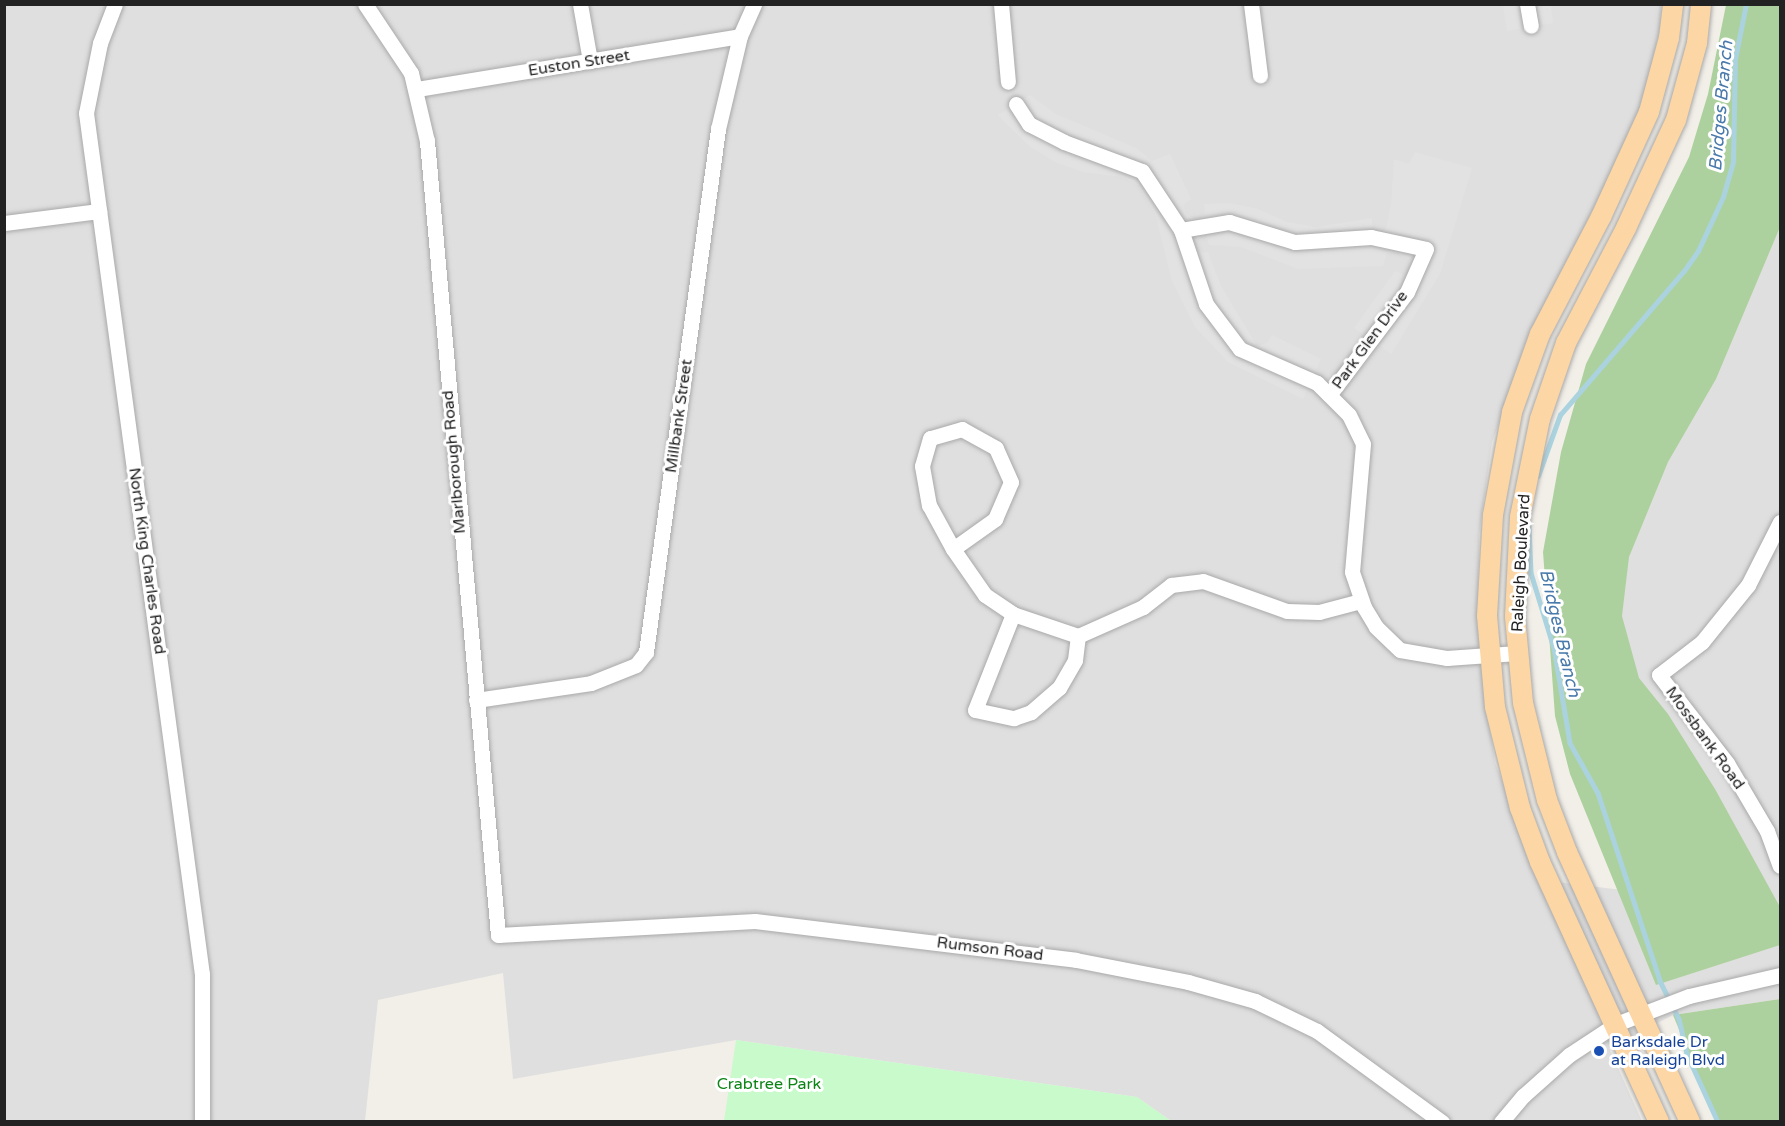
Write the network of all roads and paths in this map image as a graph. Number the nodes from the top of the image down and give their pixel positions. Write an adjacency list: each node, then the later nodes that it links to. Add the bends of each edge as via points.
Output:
1 (116, 4): 17 (street, North King Charles Road, via 100,43 86,113)
2 (365, 4): 15 (street, Marlborough Road, via 387,33)
3 (580, 4): 12 (street)
4 (754, 4): 11 (street, Millbank Street)
5 (1001, 4): 14 (street)
6 (1251, 4): 13 (street)
7 (1527, 4): 10 (street)
8 (1673, 4): 27 (main road, Raleigh Boulevard, via 1669,38 1649,112 1601,217 1540,334 1512,412 1493,515 1487,616)
9 (1701, 4): 26 (main road, Raleigh Boulevard, via 1696,42 1676,120 1566,343 1540,419 1520,518)
10 (1531, 26)
11 (740, 36): 12 (street, Euston Street); 28 (street, Millbank Street, via 718,129 646,652 636,664 591,684)
12 (590, 61): 15 (street, Euston Street)
13 (1260, 75)
14 (1008, 82)
15 (417, 89): 28 (street, Marlborough Road, via 426,141)
16 (1016, 104): 19 (street, Park Glen Drive, via 1029,124 1064,142 1142,171)
17 (99, 211): 18 (street); 34 (street, North King Charles Road, via 202,974)
18 (4, 223)
19 (1181, 230): 20 (street, Park Glen Drive, via 1206,304 1240,349 1317,383); 20 (street, Park Glen Drive, via 1229,222 1295,242 1371,237 1426,249 1407,292)
20 (1329, 395): 23 (street, Park Glen Drive, via 1349,415 1363,444 1352,572)
21 (1780, 522): 29 (street, Mossbank Road, via 1748,585 1702,642 1659,675 1726,763 1767,831)
22 (953, 549): 22 (street, via 929,506 922,466 930,438 962,429 996,448 1011,482 995,519); 24 (street, via 985,595)
23 (1361, 601): 25 (street, via 1319,612 1287,611 1203,581 1171,585 1134,612); 27 (street, Park Glen Drive, via 1376,627 1400,650 1447,658)
24 (1013, 614): 25 (street); 25 (street, via 975,710 1014,718 1031,712 1059,688 1076,660)
25 (1078, 636)
26 (1517, 653): 27 (street, Park Glen Drive); 32 (main road, Raleigh Boulevard, via 1527,726 1547,800)
27 (1490, 655): 33 (main road, Raleigh Boulevard, via 1497,719 1520,808 1540,862)
28 (476, 700): 30 (street, Marlborough Road)
29 (1780, 866)
30 (498, 934): 35 (street, Rumson Road, via 755,921 1076,960 1188,982 1255,1001 1317,1031)
31 (1780, 975): 32 (street, via 1689,996)
32 (1642, 1013): 33 (street); 38 (main road, Raleigh Boulevard)
33 (1616, 1024): 36 (street, via 1569,1055 1523,1096); 37 (main road, Raleigh Boulevard)
34 (202, 1122)
35 (1442, 1122)
36 (1501, 1122)
37 (1659, 1122)
38 (1690, 1122)

